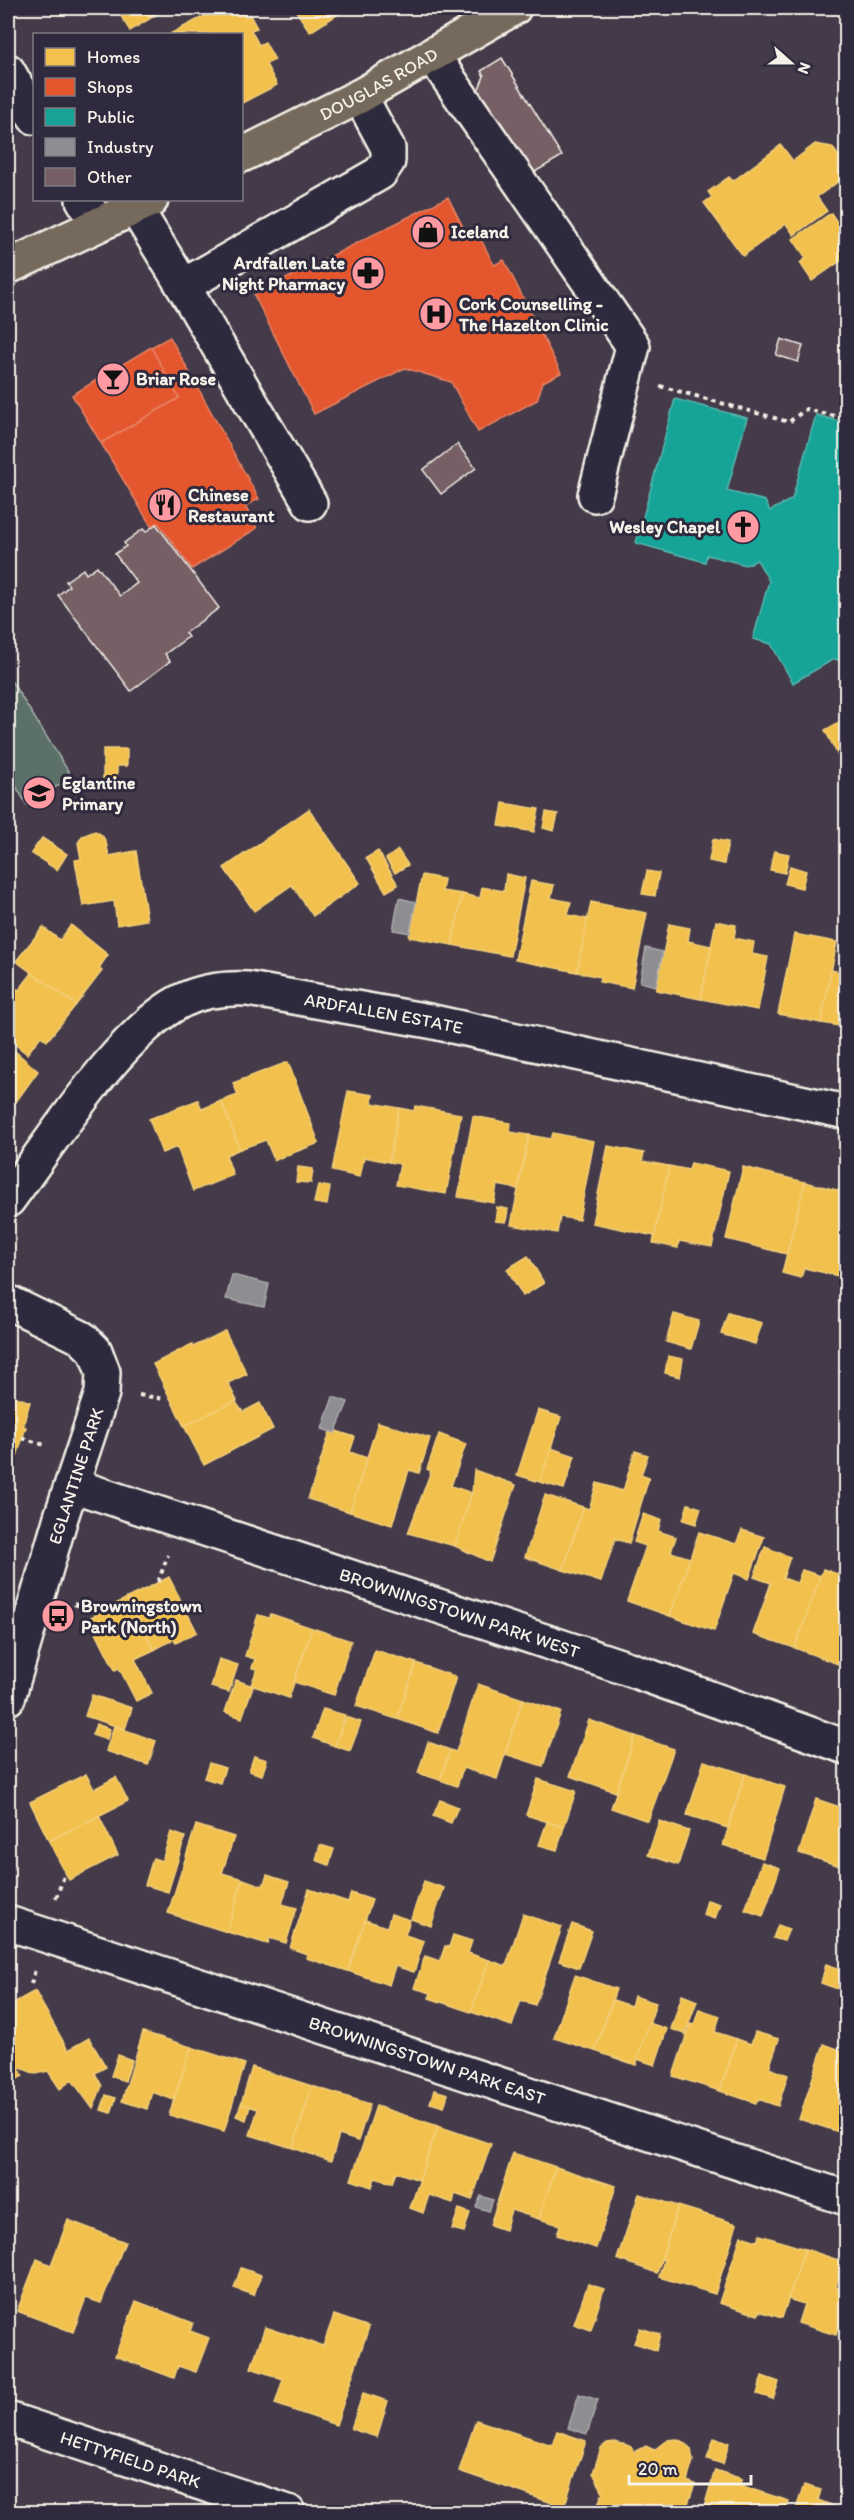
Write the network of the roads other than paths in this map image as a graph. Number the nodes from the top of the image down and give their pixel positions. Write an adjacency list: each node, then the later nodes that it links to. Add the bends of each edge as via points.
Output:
1 (514, 8): 2 (main road, DOUGLAS ROAD)
2 (433, 56): 4 (main road, DOUGLAS ROAD); 11 (street, via 633,346)
3 (8, 71): 5 (street)
4 (360, 96): 6 (main road, DOUGLAS ROAD); 10 (street, via 387,148 388,161 380,173)
5 (33, 115)
6 (243, 154)
7 (143, 203): 8 (main road); 10 (street)
8 (91, 212): 9 (main road)
9 (8, 267)
10 (183, 286): 12 (street)
11 (595, 495)
12 (310, 503)
13 (846, 1112): 14 (street, ARDFALLEN ESTATE, via 429,1021 248,989 226,989 182,1001 144,1028 91,1089)
14 (8, 1200)
15 (8, 1302): 16 (street, EGLANTINE PARK, via 82,1338 100,1360 104,1372 102,1394)
16 (72, 1485): 17 (street, EGLANTINE PARK); 18 (street, BROWNINGSTOWN PARK WEST, via 629,1669)
17 (8, 1698)
18 (846, 1747)
19 (8, 1923): 20 (street, BROWNINGSTOWN PARK EAST)
20 (846, 2198)
21 (8, 2419): 22 (street, HETTYFIELD PARK)
22 (284, 2512)

